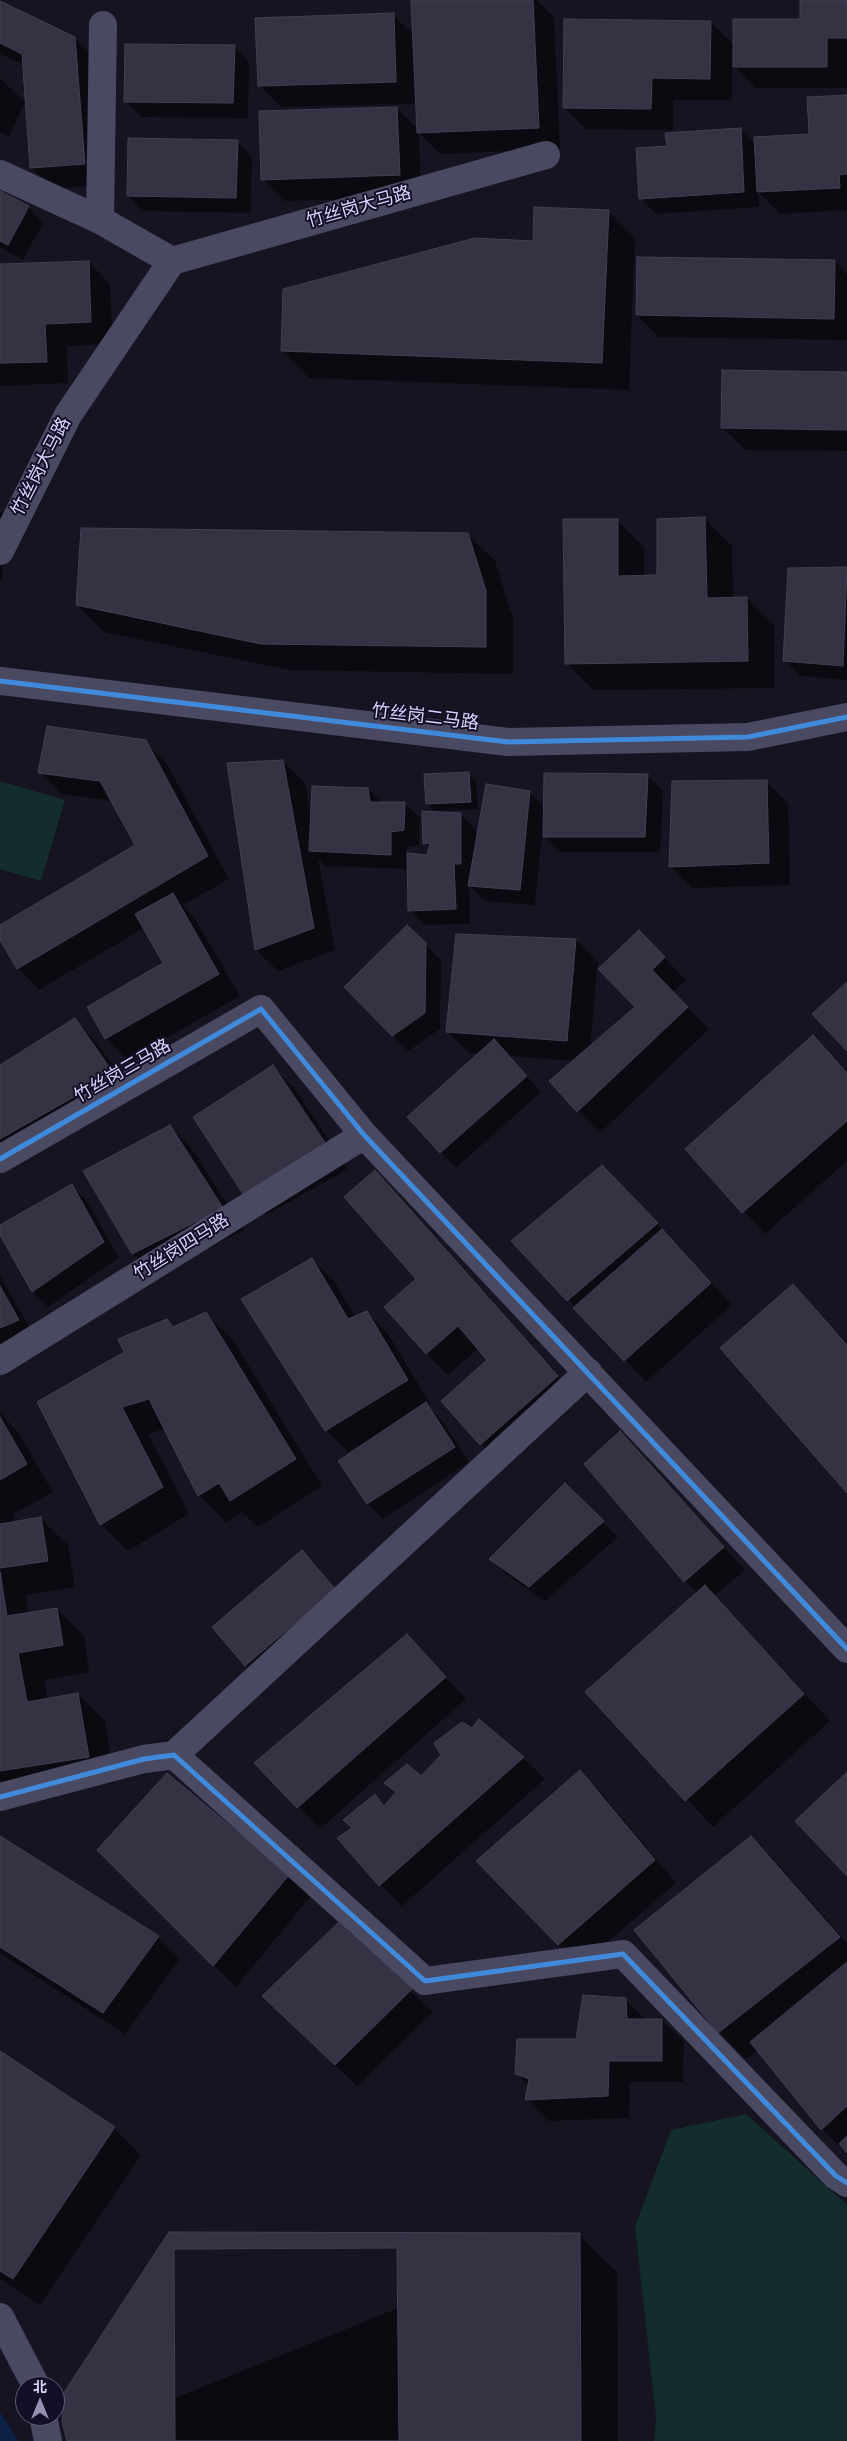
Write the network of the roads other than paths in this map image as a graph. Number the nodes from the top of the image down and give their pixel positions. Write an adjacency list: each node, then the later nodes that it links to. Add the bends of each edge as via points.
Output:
1 (102, 25): 4 (street)
2 (546, 155): 5 (street, 竹丝岗大马路)
3 (0, 174): 4 (street)
4 (100, 220): 5 (street)
5 (172, 261): 6 (street, 竹丝岗大马路, via 68,415)
6 (0, 551)
7 (0, 681): 8 (street, 竹丝岗二马路, via 508,742 748,737)
8 (847, 717)
9 (364, 1135): 10 (street, 竹丝岗三马路, via 260,1009); 11 (street, 竹丝岗四马路); 12 (street)
10 (0, 1159)
11 (0, 1361)
12 (588, 1372): 13 (street); 14 (street)
13 (847, 1649)
14 (174, 1755): 15 (street, via 144,1759); 16 (street, via 425,1981 623,1954)
15 (0, 1797)
16 (847, 2183)
17 (0, 2317): 18 (street)
18 (31, 2376)
19 (45, 2426): 20 (street)
20 (48, 2441)

